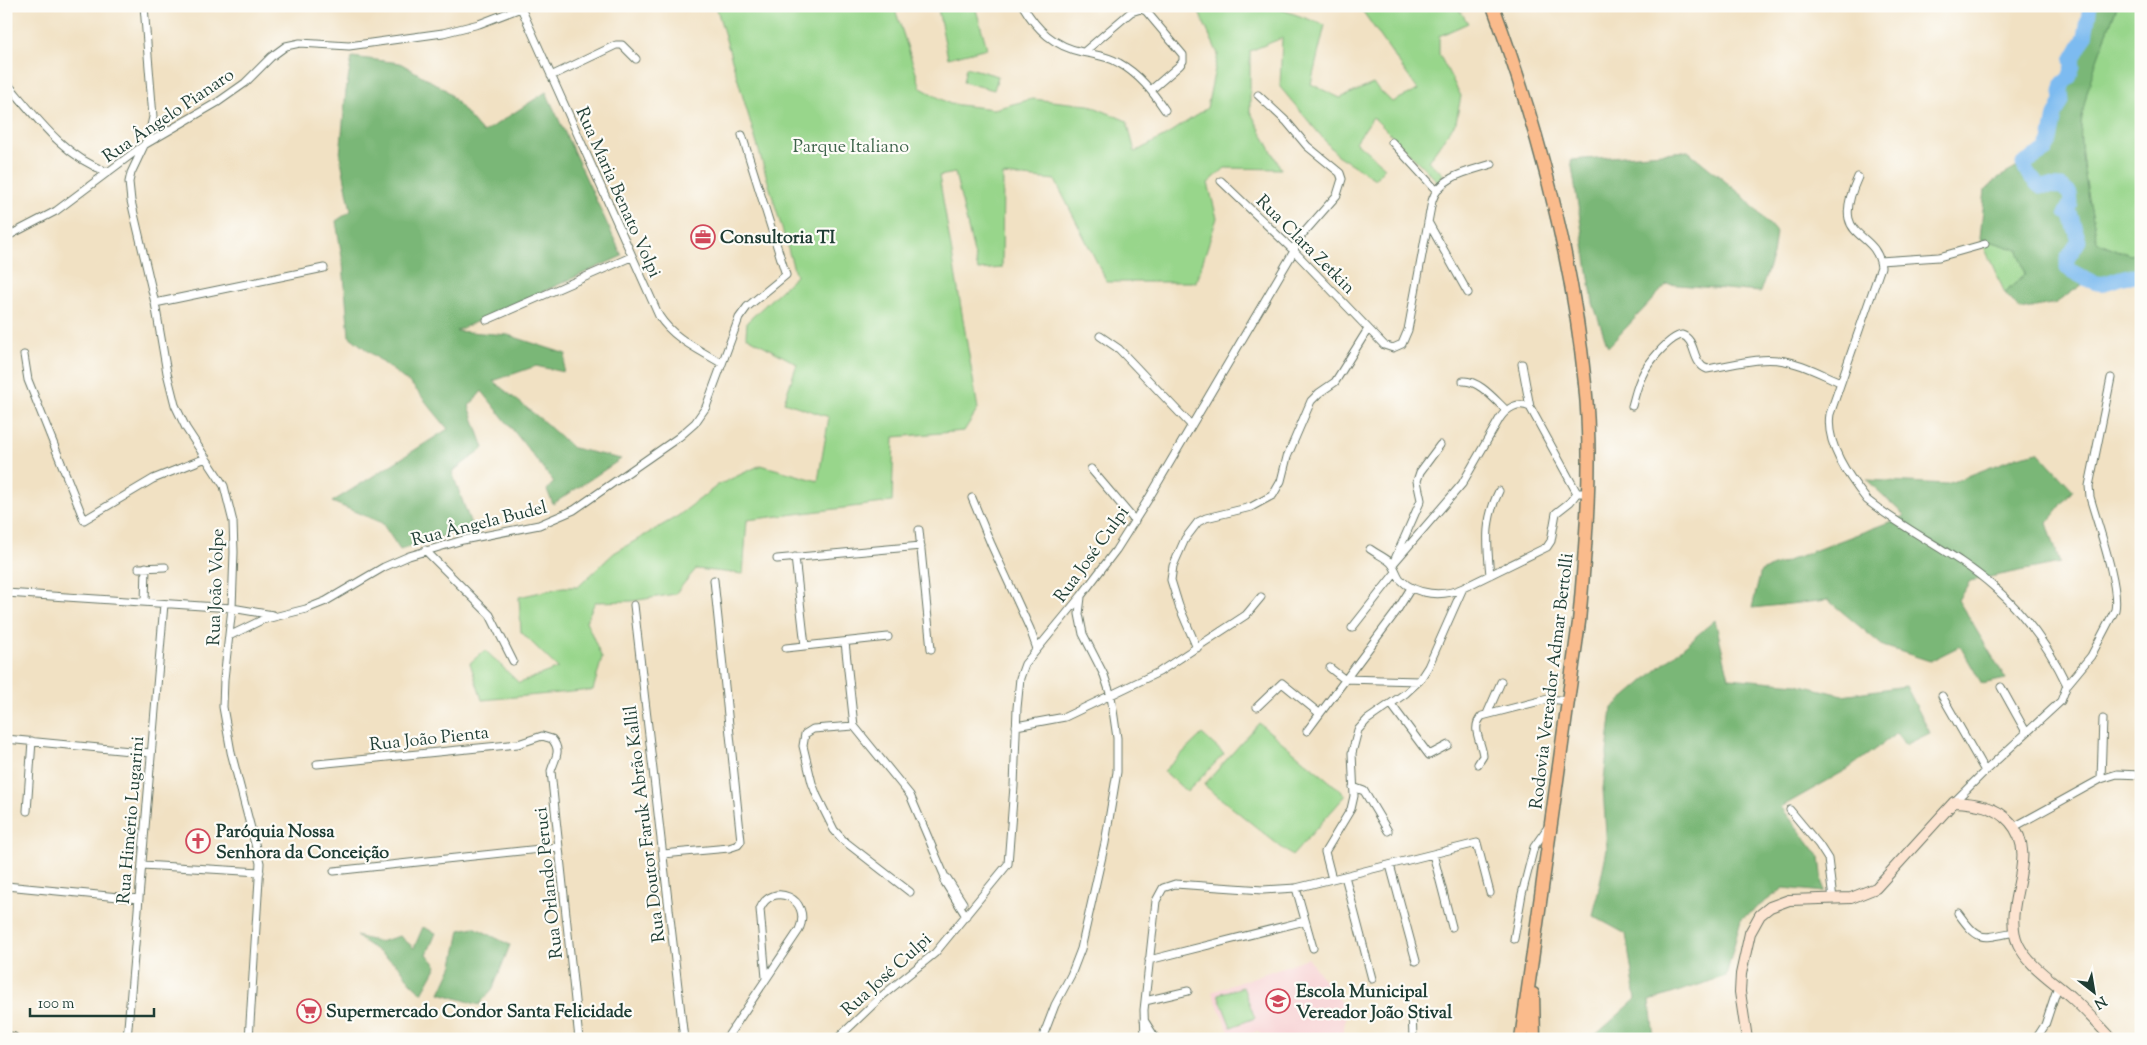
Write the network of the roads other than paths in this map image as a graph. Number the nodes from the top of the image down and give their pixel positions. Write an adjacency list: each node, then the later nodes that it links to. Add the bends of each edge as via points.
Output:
1 (144, 6): 14 (street, Rua João Volpe, via 154,105 152,127)
2 (1023, 6): 5 (street, via 1046,36 1065,48)
3 (1493, 6): 46 (highway, Rodovia Vereador Admar Bertolli, via 1543,157 1566,261 1585,384 1588,437)
4 (523, 7): 7 (street, Rua Maria Benato Volpi); 14 (street, Rua Ângelo Pianaro, via 479,24 443,33 349,46 300,43 286,46 234,92)
5 (1084, 52): 9 (street, via 1119,63); 9 (street, via 1131,12 1146,11 1183,55 1180,65)
6 (636, 59): 7 (street, via 622,46 616,45)
7 (551, 76): 24 (street, Rua Maria Benato Volpi)
8 (6, 82): 16 (street, via 62,144 90,165)
9 (1151, 90): 11 (street)
10 (1258, 95): 23 (street, Rua José Culpi, via 1307,146 1336,168 1342,179 1337,195 1301,236)
11 (1165, 110)
12 (742, 135): 33 (street, Rua Ângela Budel, via 786,275 743,312)
13 (1392, 142): 19 (street)
14 (144, 145): 16 (street, Rua Ângelo Pianaro); 28 (street, Rua João Volpe, via 129,182)
15 (1492, 164): 19 (street, via 1450,179)
16 (108, 172): 21 (street, Rua Ângelo Pianaro, via 56,211)
17 (1858, 177): 25 (street, via 1848,202 1849,222)
18 (1222, 181): 23 (street, Rua Clara Zetkin)
19 (1436, 190): 20 (street)
20 (1428, 222): 27 (street); 30 (street, Rua Clara Zetkin, via 1406,338 1397,347 1389,348)
21 (6, 237)
22 (1985, 244): 25 (street, via 1939,257)
23 (1294, 251): 30 (street, Rua Clara Zetkin); 41 (street, Rua José Culpi)
24 (631, 257): 29 (street); 33 (street, Rua Maria Benato Volpi, via 665,326 679,339)
25 (1880, 261): 37 (street, via 1880,274)
26 (324, 268): 28 (street)
27 (1468, 293)
28 (154, 303): 43 (street, Rua João Volpe, via 175,405)
29 (487, 320)
30 (1368, 329): 77 (street, via 1335,382 1311,402 1273,495 1251,507 1198,522 1185,539 1173,566 1171,580 1178,606)
31 (1100, 336): 41 (street, via 1114,345)
32 (24, 355): 43 (street, via 28,380 84,520 153,479)
33 (721, 363): 52 (street, Rua Ângela Budel, via 706,407 695,423 574,510 539,525)
34 (1522, 364): 39 (street)
35 (2110, 378): 84 (street, via 2089,486 2115,586 2116,603 2091,656)
36 (1463, 381): 40 (street, via 1478,386)
37 (1840, 382): 38 (street, via 1797,364 1776,360 1707,368 1698,363 1689,340 1682,335 1673,338 1644,370); 84 (street, via 1830,414 1829,431 1855,485 1880,510 1977,574 2013,605 2048,649)
38 (1632, 406)
39 (1530, 407): 40 (street, via 1522,404); 46 (street)
40 (1506, 410): 55 (street, via 1462,484)
41 (1191, 425): 48 (street, Rua José Culpi)
42 (1440, 445): 55 (street, via 1420,472 1421,500)
43 (206, 458): 68 (street, Rua João Volpe, via 224,486 231,509 234,552)
44 (1091, 469): 48 (street)
45 (1499, 491): 58 (street, via 1490,508 1487,524)
46 (1582, 493): 58 (street, via 1556,513 1547,547); 88 (highway, Rodovia Vereador Admar Bertolli, via 1580,613)
47 (972, 498): 78 (street)
48 (1135, 521): 63 (street, Rua José Culpi)
49 (920, 530): 50 (street)
50 (921, 546): 53 (street); 76 (street)
51 (1370, 549): 55 (street)
52 (425, 550): 69 (street, Rua Ângela Budel, via 396,561 315,606); 79 (street, via 490,615)
53 (795, 558): 54 (street); 74 (street)
54 (777, 559)
55 (1392, 564): 57 (street)
56 (165, 567): 65 (street, via 142,568)
57 (1396, 572): 60 (street); 70 (street)
58 (1490, 575): 61 (street)
59 (714, 580): 116 (street, via 742,836 738,845 729,848)
60 (1411, 588): 61 (street, via 1451,593); 81 (street)
61 (1463, 588): 82 (street)
62 (6, 593): 65 (street)
63 (1081, 596): 78 (street, Rua José Culpi); 86 (street, via 1083,634)
64 (1261, 597): 77 (street, via 1246,615)
65 (145, 602): 66 (street)
66 (164, 604): 68 (street); 102 (street, Rua Himério Lugarini)
67 (634, 605): 116 (street, Rua Doutor Faruk Abrão Kallil)
68 (232, 608): 69 (street); 71 (street, Rua João Volpe)
69 (276, 615): 71 (street, Rua Ângela Budel)
70 (1352, 628)
71 (229, 636): 121 (street, Rua João Volpe, via 224,715)
72 (888, 637): 73 (street)
73 (845, 642): 74 (street); 94 (street)
74 (805, 646): 75 (street)
75 (786, 648)
76 (931, 648)
77 (1197, 648): 86 (street)
78 (1037, 649): 95 (street, Rua José Culpi, via 1025,664 1020,678)
79 (513, 661)
80 (1330, 668): 81 (street)
81 (1344, 679): 82 (street); 91 (street)
82 (1419, 682): 89 (street)
83 (1501, 682): 92 (street)
84 (2067, 685): 97 (street, via 2061,701)
85 (2001, 687): 97 (street)
86 (1111, 696): 95 (street, via 1065,717); 156 (street, via 1118,761 1108,827 1082,949 1054,1005)
87 (1942, 696): 105 (street)
88 (1569, 701): 92 (street, via 1548,698); 112 (highway, Rodovia Vereador Admar Bertolli)
89 (1391, 704): 101 (street, via 1429,755); 108 (street, via 1358,730 1352,753)
90 (1257, 707): 91 (street, via 1282,683)
91 (1319, 713): 96 (street)
92 (1487, 714): 104 (street, via 1478,721 1476,731 1483,756)
93 (2103, 718): 107 (street)
94 (854, 726): 126 (street, via 813,729 805,734 803,746 812,783 838,835); 131 (street, via 910,795 944,881)
95 (1016, 726): 131 (street, Rua José Culpi, via 1010,856 1005,870)
96 (1307, 731)
97 (2026, 732): 105 (street)
98 (542, 736): 103 (street, Rua João Pienta, via 518,744); 115 (street, Rua Orlando Peruci, via 552,739 558,749 551,771)
99 (6, 739): 100 (street)
100 (32, 741): 102 (street); 111 (street)
101 (1448, 745)
102 (151, 752): 118 (street, Rua Himério Lugarini)
103 (317, 764)
104 (1478, 764)
105 (1985, 770): 109 (street)
106 (2141, 775): 107 (street, via 2117,774)
107 (2101, 779): 113 (street)
108 (1353, 787): 114 (street, via 1364,791); 123 (street, via 1351,809 1325,852)
109 (1954, 802): 113 (street, via 1986,806); 128 (street, via 1876,888 1858,897)
110 (1790, 810): 128 (street, via 1828,859)
111 (27, 812)
112 (1552, 823): 135 (street, via 1534,847); 137 (highway, Rodovia Vereador Admar Bertolli)
113 (2014, 827): 134 (street, via 2022,846 2023,859 2013,909)
114 (1388, 831)
115 (559, 847): 120 (street); 152 (street, Rua Orlando Peruci)
116 (663, 854): 153 (street, Rua Doutor Faruk Abrão Kallil)
117 (1433, 854): 119 (street); 127 (street, via 1477,843); 133 (street)
118 (142, 864): 121 (street); 129 (street, Rua Himério Lugarini)
119 (1390, 865): 122 (street); 139 (street)
120 (334, 871)
121 (260, 872): 151 (street, Rua João Volpe)
122 (1345, 876): 123 (street); 141 (street)
123 (1332, 879): 125 (street)
124 (6, 886): 129 (street)
125 (1296, 888): 132 (street); 138 (street, via 1263,890 1183,884 1163,888 1156,901)
126 (910, 892)
127 (1490, 893)
128 (1832, 898): 161 (street, via 1781,902 1765,911 1754,924 1740,983)
129 (139, 899): 150 (street, Rua Himério Lugarini)
130 (1958, 913): 134 (street, via 1970,931 1979,936)
131 (968, 914): 155 (street, Rua José Culpi, via 930,958 898,982)
132 (1305, 921): 136 (street); 138 (street)
133 (1452, 927)
134 (2014, 932): 142 (street, via 2030,962)
135 (1514, 939)
136 (1313, 948)
137 (1533, 953): 147 (highway, Rodovia Vereador Admar Bertolli); 160 (highway)
138 (1149, 960): 144 (street)
139 (1416, 961)
140 (766, 978): 140 (street, via 759,915 762,904 777,895 789,896 800,905 803,918 799,930); 154 (street)
141 (1372, 979)
142 (2058, 986): 162 (street, via 2045,1025); 163 (street)
143 (1188, 991): 144 (street)
144 (1145, 1001): 146 (street)
145 (1412, 1011): 159 (street)
146 (1144, 1020): 157 (street); 158 (street)
147 (1521, 1035)
148 (6, 1038): 149 (main road)
149 (14, 1039)
150 (127, 1039)
151 (249, 1039)
152 (579, 1039)
153 (684, 1039)
154 (726, 1039)
155 (837, 1039)
156 (1042, 1039)
157 (1145, 1039)
158 (1156, 1039)
159 (1413, 1039)
160 (1534, 1039)
161 (1747, 1039)
162 (2036, 1039)
163 (2112, 1039)

